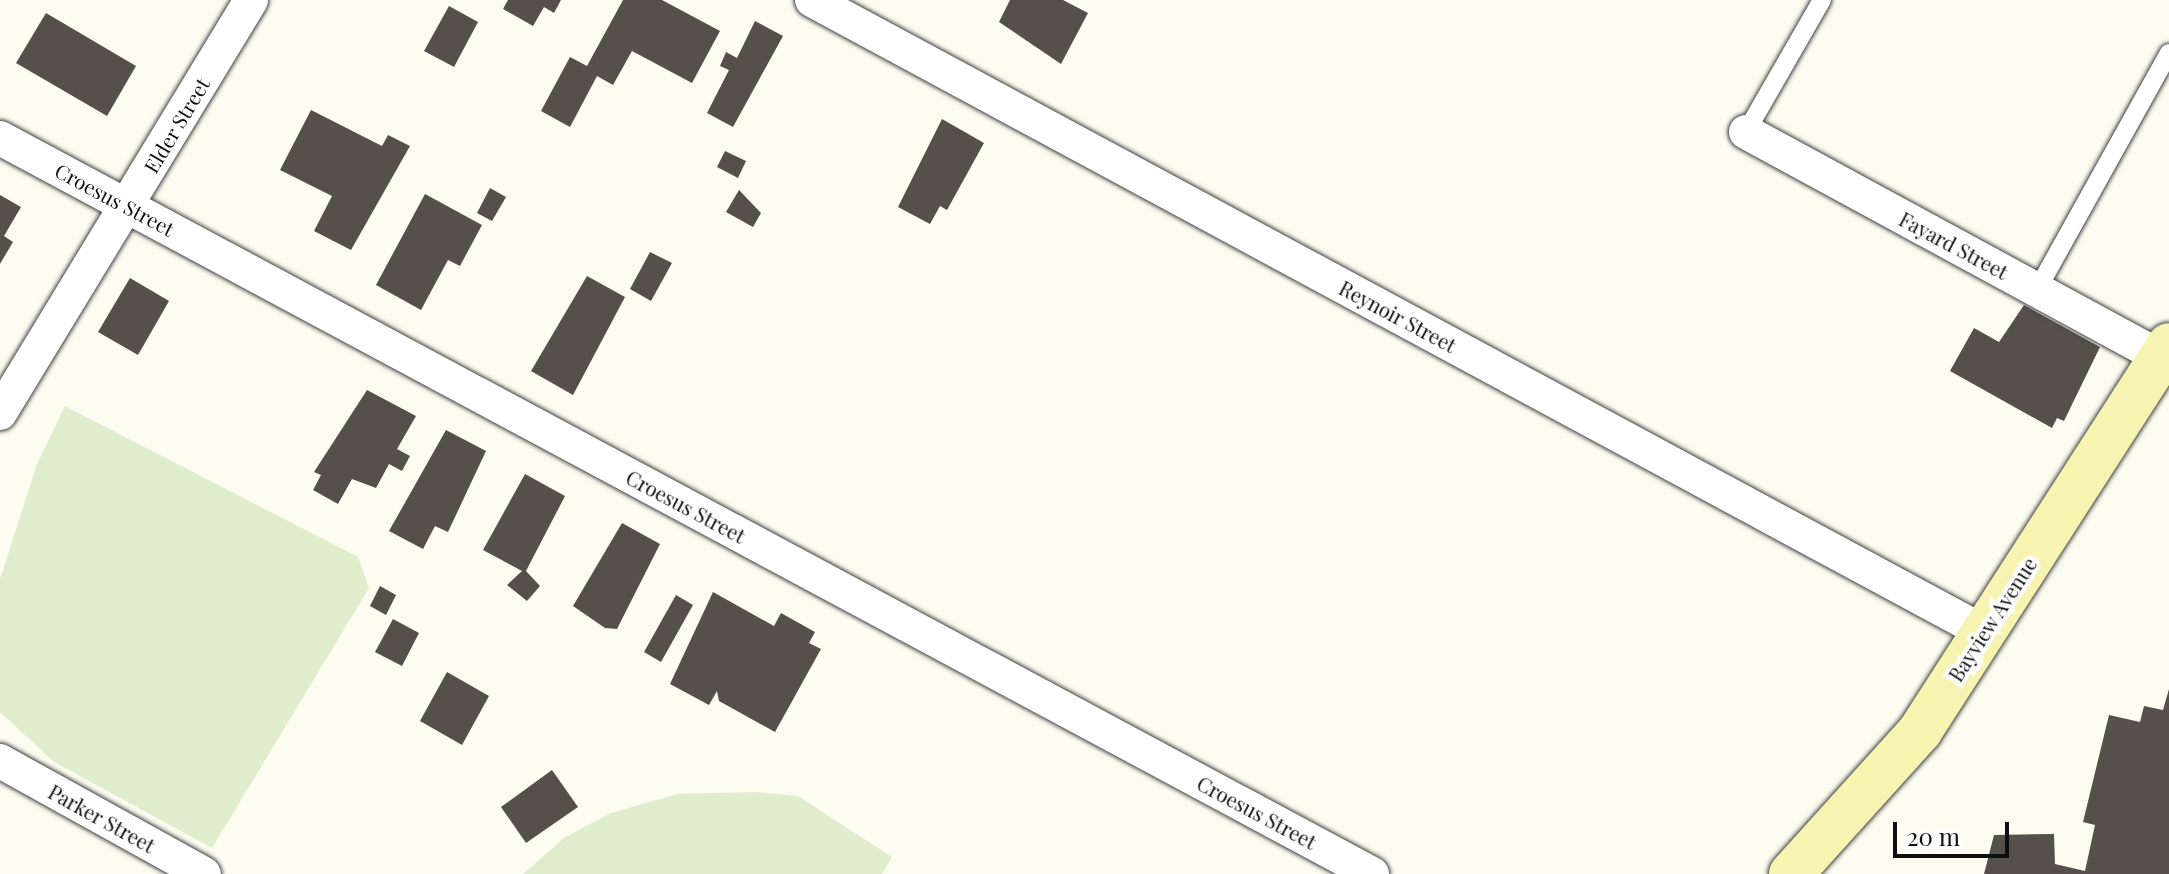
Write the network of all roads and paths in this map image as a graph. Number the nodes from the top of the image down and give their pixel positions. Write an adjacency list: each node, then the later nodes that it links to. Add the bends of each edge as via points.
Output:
1 (251, 0): 7 (street, Elder Street)
2 (812, 0): 11 (street, Reynoir Street)
3 (1822, 0): 5 (lane)
4 (2169, 53): 8 (lane)
5 (1746, 132): 8 (street, Fayard Street)
6 (0, 138): 7 (street, Croesus Street)
7 (127, 205): 10 (street, Elder Street); 14 (street, Croesus Street)
8 (2037, 290): 9 (street, Fayard Street)
9 (2165, 351): 11 (main road, Bayview Avenue)
10 (0, 413)
11 (1984, 632): 15 (main road, Bayview Avenue, via 1920,731)
12 (0, 761): 13 (street, Parker Street)
13 (204, 874)
14 (1372, 874)
15 (1791, 874)

